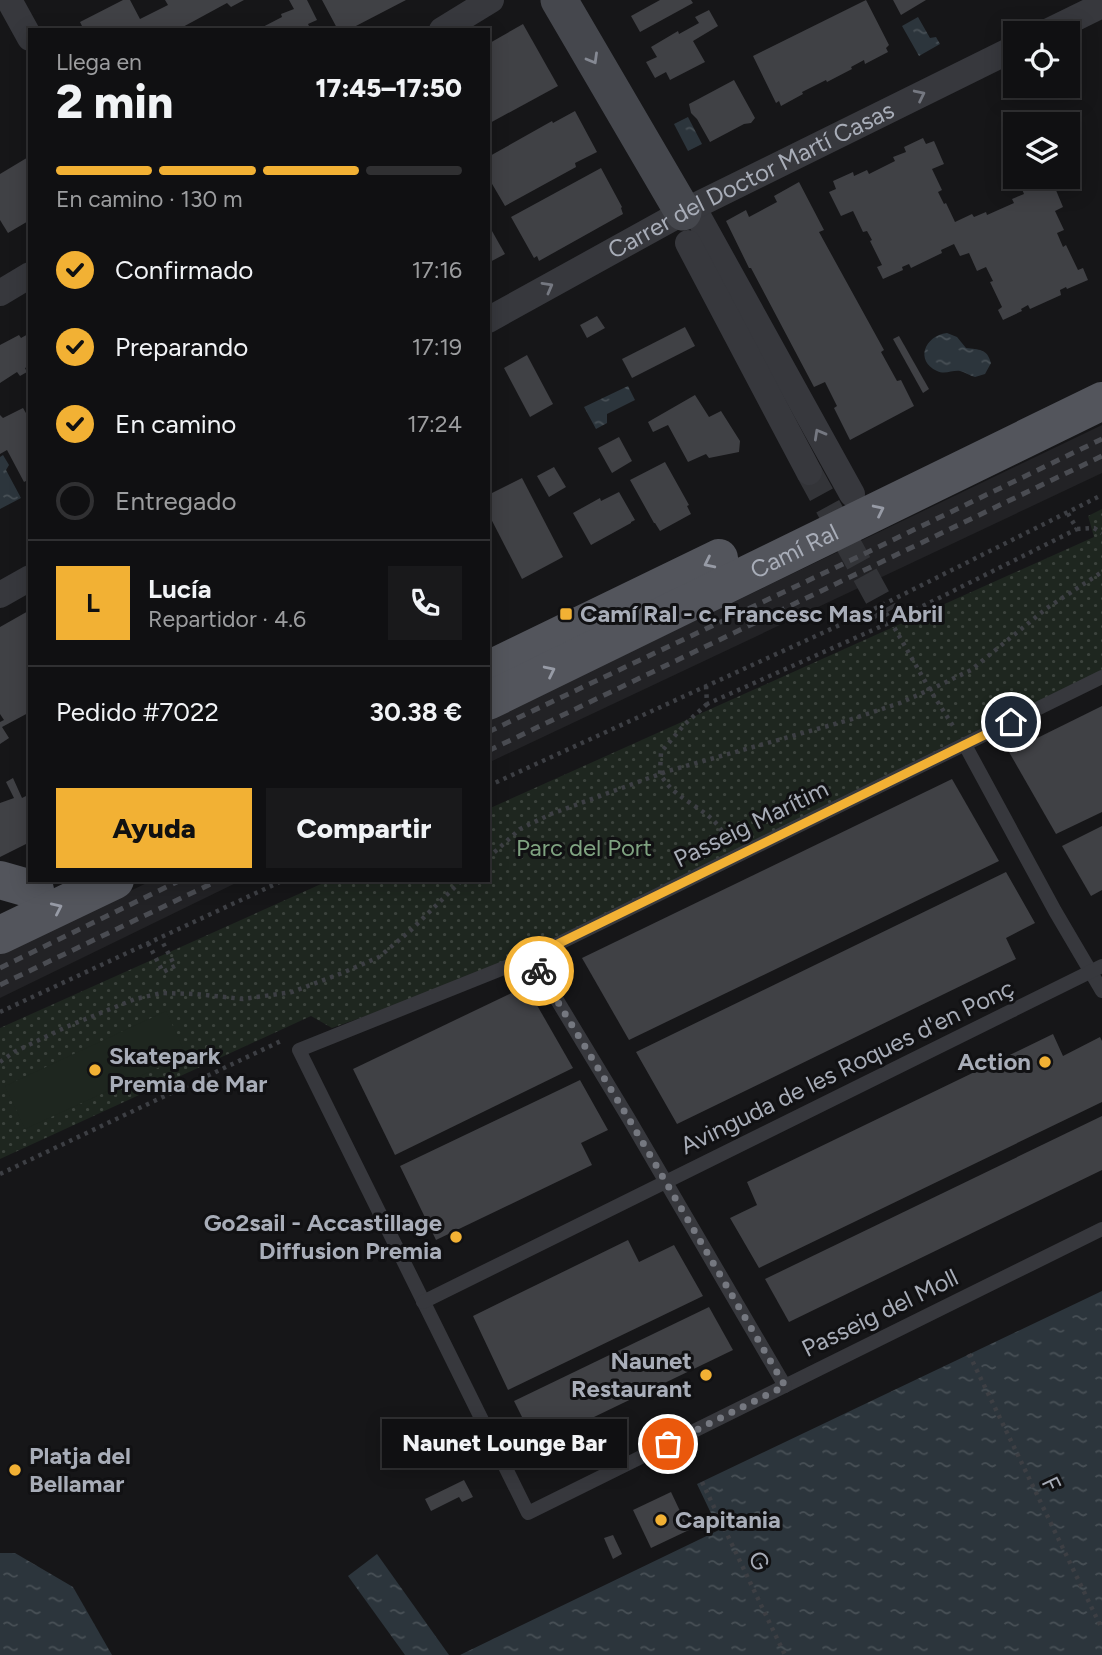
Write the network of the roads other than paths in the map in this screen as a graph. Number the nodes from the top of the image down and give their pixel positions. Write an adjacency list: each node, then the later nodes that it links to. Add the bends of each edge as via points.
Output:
1 (491, 0): 6 (street)
2 (559, 0): 9 (street, one-way to 9)
3 (12, 5): 7 (street)
4 (1102, 5): 5 (street)
5 (1069, 21)
6 (445, 28)
7 (28, 34)
8 (1003, 55): 9 (street, Carrer del Doctor Martí Casas, one-way to 8)
9 (690, 225): 12 (street, Carrer del Doctor Martí Casas, one-way to 9); 15 (street); 16 (street, one-way to 9)
10 (28, 276): 11 (street)
11 (0, 293)
12 (490, 319)
13 (1102, 374): 16 (main road, Camí Ral)
14 (1102, 401): 21 (main road, Camí Ral, one-way to 14)
15 (809, 472)
16 (852, 494): 19 (main road, Camí Ral, one-way to 19)
17 (28, 579): 18 (street)
18 (0, 595)
19 (490, 669)
20 (1102, 677): 22 (lane, Passeig Marítim)
21 (490, 700)
22 (965, 745): 27 (lane, Passeig Marítim); 28 (lane, via 1055,911)
23 (111, 882): 26 (main road, one-way to 23)
24 (30, 883): 25 (main road)
25 (0, 906)
26 (0, 935)
27 (531, 957): 30 (lane); 32 (lane, Passeig Marítim, via 299,1050)
28 (1096, 969): 29 (lane); 30 (lane, Avinguda de les Roques d'en Ponç)
29 (1102, 992)
30 (666, 1182): 32 (lane, Avinguda de les Roques d'en Ponç); 33 (lane)
31 (1102, 1229): 33 (lane, Passeig del Moll)
32 (423, 1302): 33 (lane, Passeig del Moll, via 528,1513)
33 (785, 1386)

